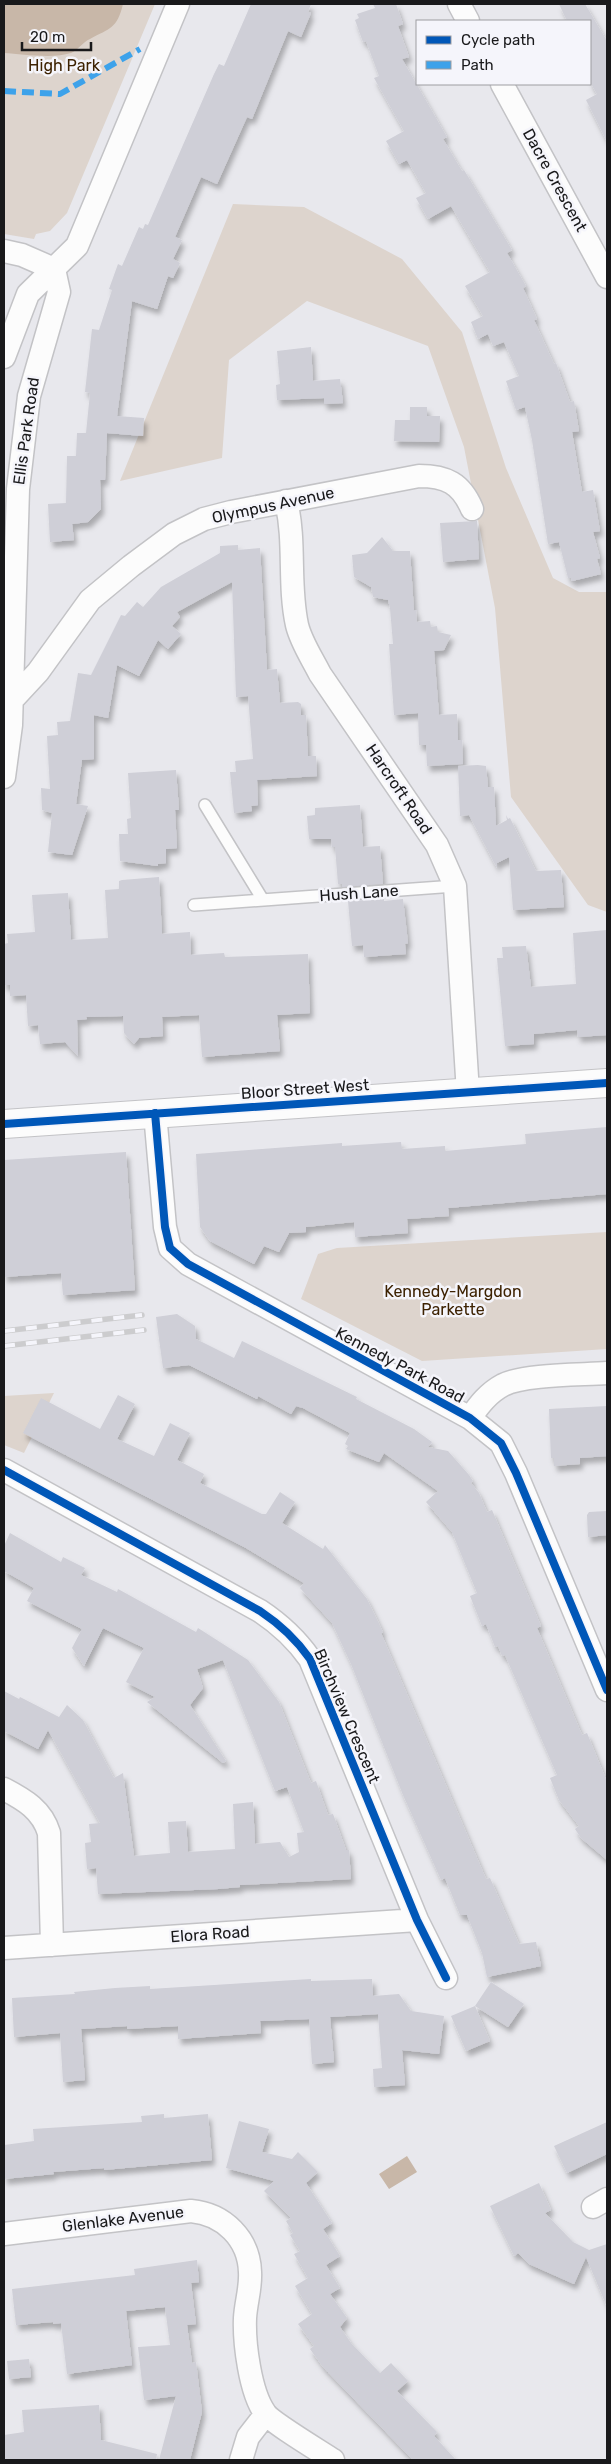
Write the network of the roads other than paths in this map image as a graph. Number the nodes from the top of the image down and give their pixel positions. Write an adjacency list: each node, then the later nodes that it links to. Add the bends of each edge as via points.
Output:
1 (178, 4): 6 (street, via 78,246)
2 (458, 4): 3 (street)
3 (467, 20)
4 (503, 85): 7 (street, Dacre Crescent)
5 (4, 251): 6 (street)
6 (54, 269): 8 (street, via 28,294); 11 (street, Ellis Park Road, via 59,292 31,390 18,489)
7 (607, 276)
8 (4, 357)
9 (286, 501): 10 (street, Olympus Avenue, via 433,476 454,484 466,493); 11 (street, Olympus Avenue, via 204,519 174,534 90,600 38,672); 14 (street, Harcroft Road, via 291,524 294,605 304,644 320,674 437,845)
10 (472, 508)
11 (12, 700): 12 (street, Ellis Park Road)
12 (4, 777)
13 (205, 805): 15 (lane)
14 (455, 886): 15 (lane, Hush Lane); 18 (street, Harcroft Road)
15 (263, 900): 16 (lane, Hush Lane)
16 (194, 905)
17 (607, 1083): 18 (main road, Bloor Street West)
18 (468, 1093): 19 (main road, Bloor Street West)
19 (155, 1113): 20 (main road, Bloor Street West); 22 (street, Kennedy Park Road, via 165,1227 170,1248 188,1264)
20 (4, 1124)
21 (607, 1373): 22 (street, via 539,1377 504,1385 487,1396)
22 (470, 1418): 24 (street, Kennedy Park Road, via 501,1443)
23 (4, 1470): 26 (street, Birchview Crescent, via 260,1611 283,1626 298,1642 310,1659)
24 (607, 1690)
25 (4, 1789): 27 (street, via 25,1800 46,1822 51,1852)
26 (417, 1920): 27 (street, Elora Road); 29 (street, Birchview Crescent)
27 (52, 1945): 28 (street, Elora Road)
28 (4, 1948)
29 (446, 1978)
30 (4, 2234): 31 (street, Glenlake Avenue, via 191,2211 218,2218 235,2232 247,2250 250,2273 245,2332 255,2393)
31 (266, 2415): 32 (street, via 248,2437); 33 (street, Glenlake Avenue)
32 (241, 2460)
33 (333, 2460)

